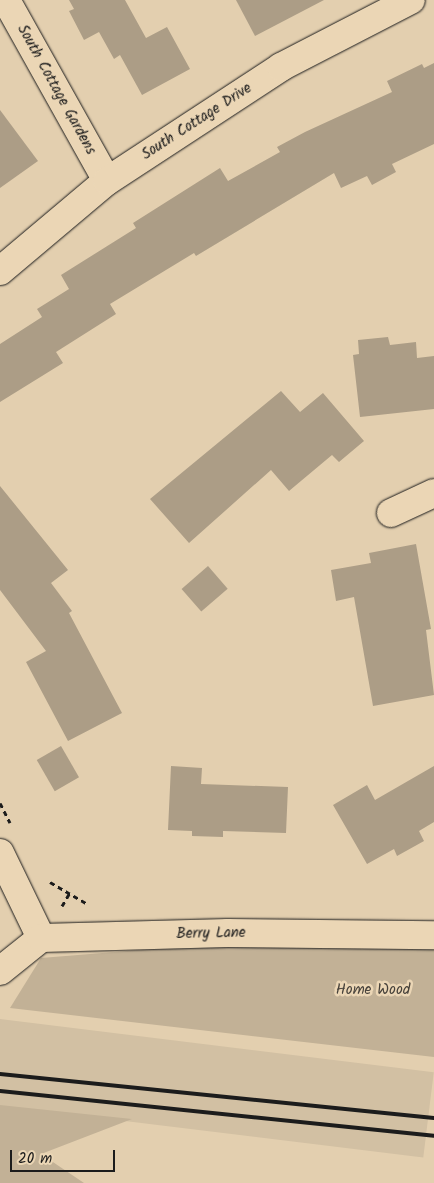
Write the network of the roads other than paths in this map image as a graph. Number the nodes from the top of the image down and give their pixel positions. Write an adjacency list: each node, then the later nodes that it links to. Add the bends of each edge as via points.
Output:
1 (6, 0): 3 (street, South Cottage Gardens)
2 (411, 0): 3 (street, South Cottage Drive, via 281,67)
3 (107, 181): 4 (street, South Cottage Drive)
4 (0, 270)
5 (434, 493): 6 (street)
6 (391, 513)
7 (0, 854): 9 (street)
8 (434, 935): 9 (street, Berry Lane, via 228,933)
9 (41, 938): 10 (street)
10 (0, 971)

